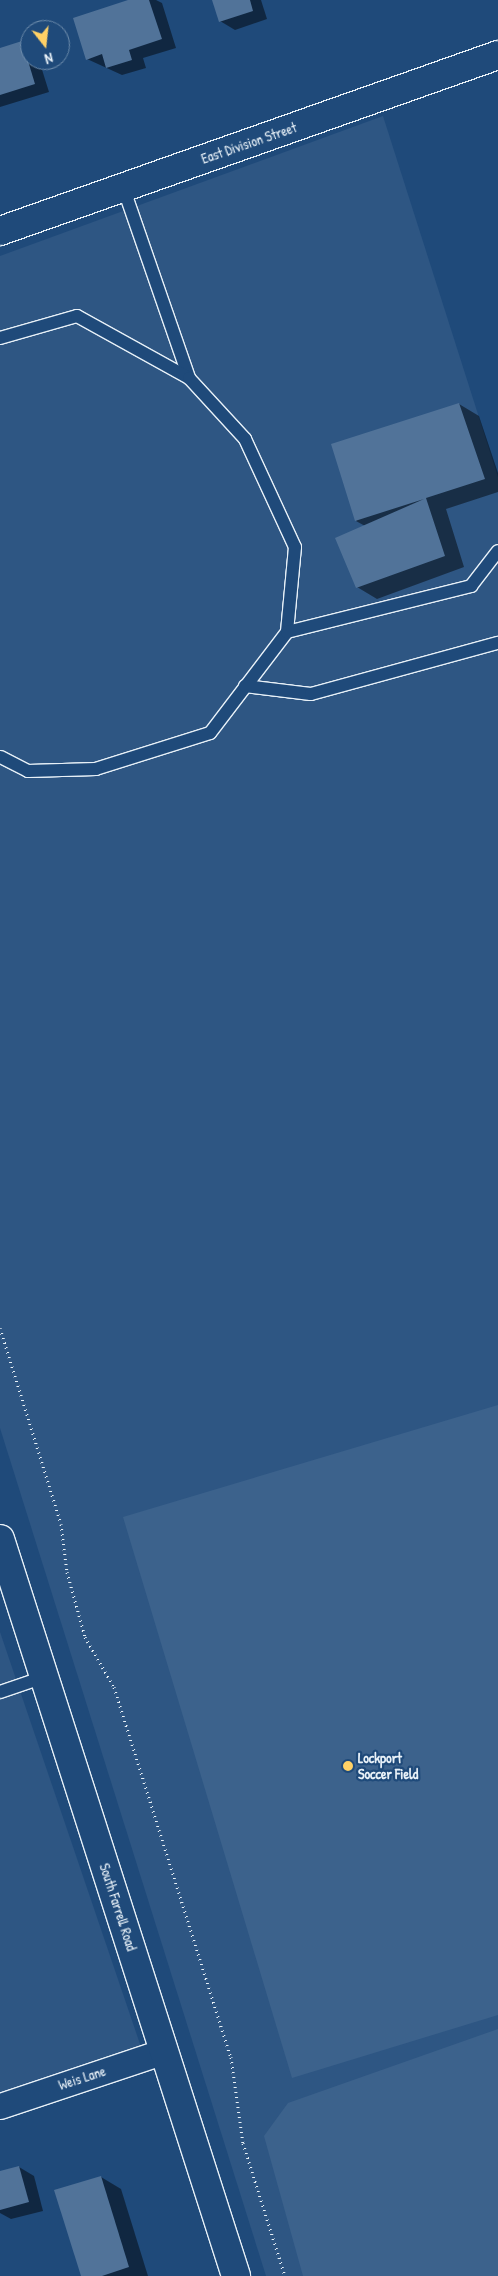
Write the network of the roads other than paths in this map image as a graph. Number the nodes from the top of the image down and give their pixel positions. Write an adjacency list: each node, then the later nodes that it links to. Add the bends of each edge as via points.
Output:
1 (498, 55): 2 (street, East Division Street)
2 (123, 187): 3 (street, East Division Street); 5 (lane)
3 (0, 230)
4 (0, 338): 5 (lane, via 76,316)
5 (189, 378): 7 (lane, via 245,439 295,547)
6 (498, 551): 7 (lane, via 470,586)
7 (287, 632): 9 (lane)
8 (498, 643): 9 (lane, via 311,694)
9 (245, 686): 10 (lane, via 210,733 96,769 28,771)
10 (0, 757)
11 (0, 1539): 12 (street, South Farrell Road)
12 (44, 1677): 13 (lane); 14 (street, South Farrell Road)
13 (0, 1692)
14 (164, 2051): 15 (street, Weis Lane); 16 (street, South Farrell Road)
15 (0, 2106)
16 (236, 2276)

